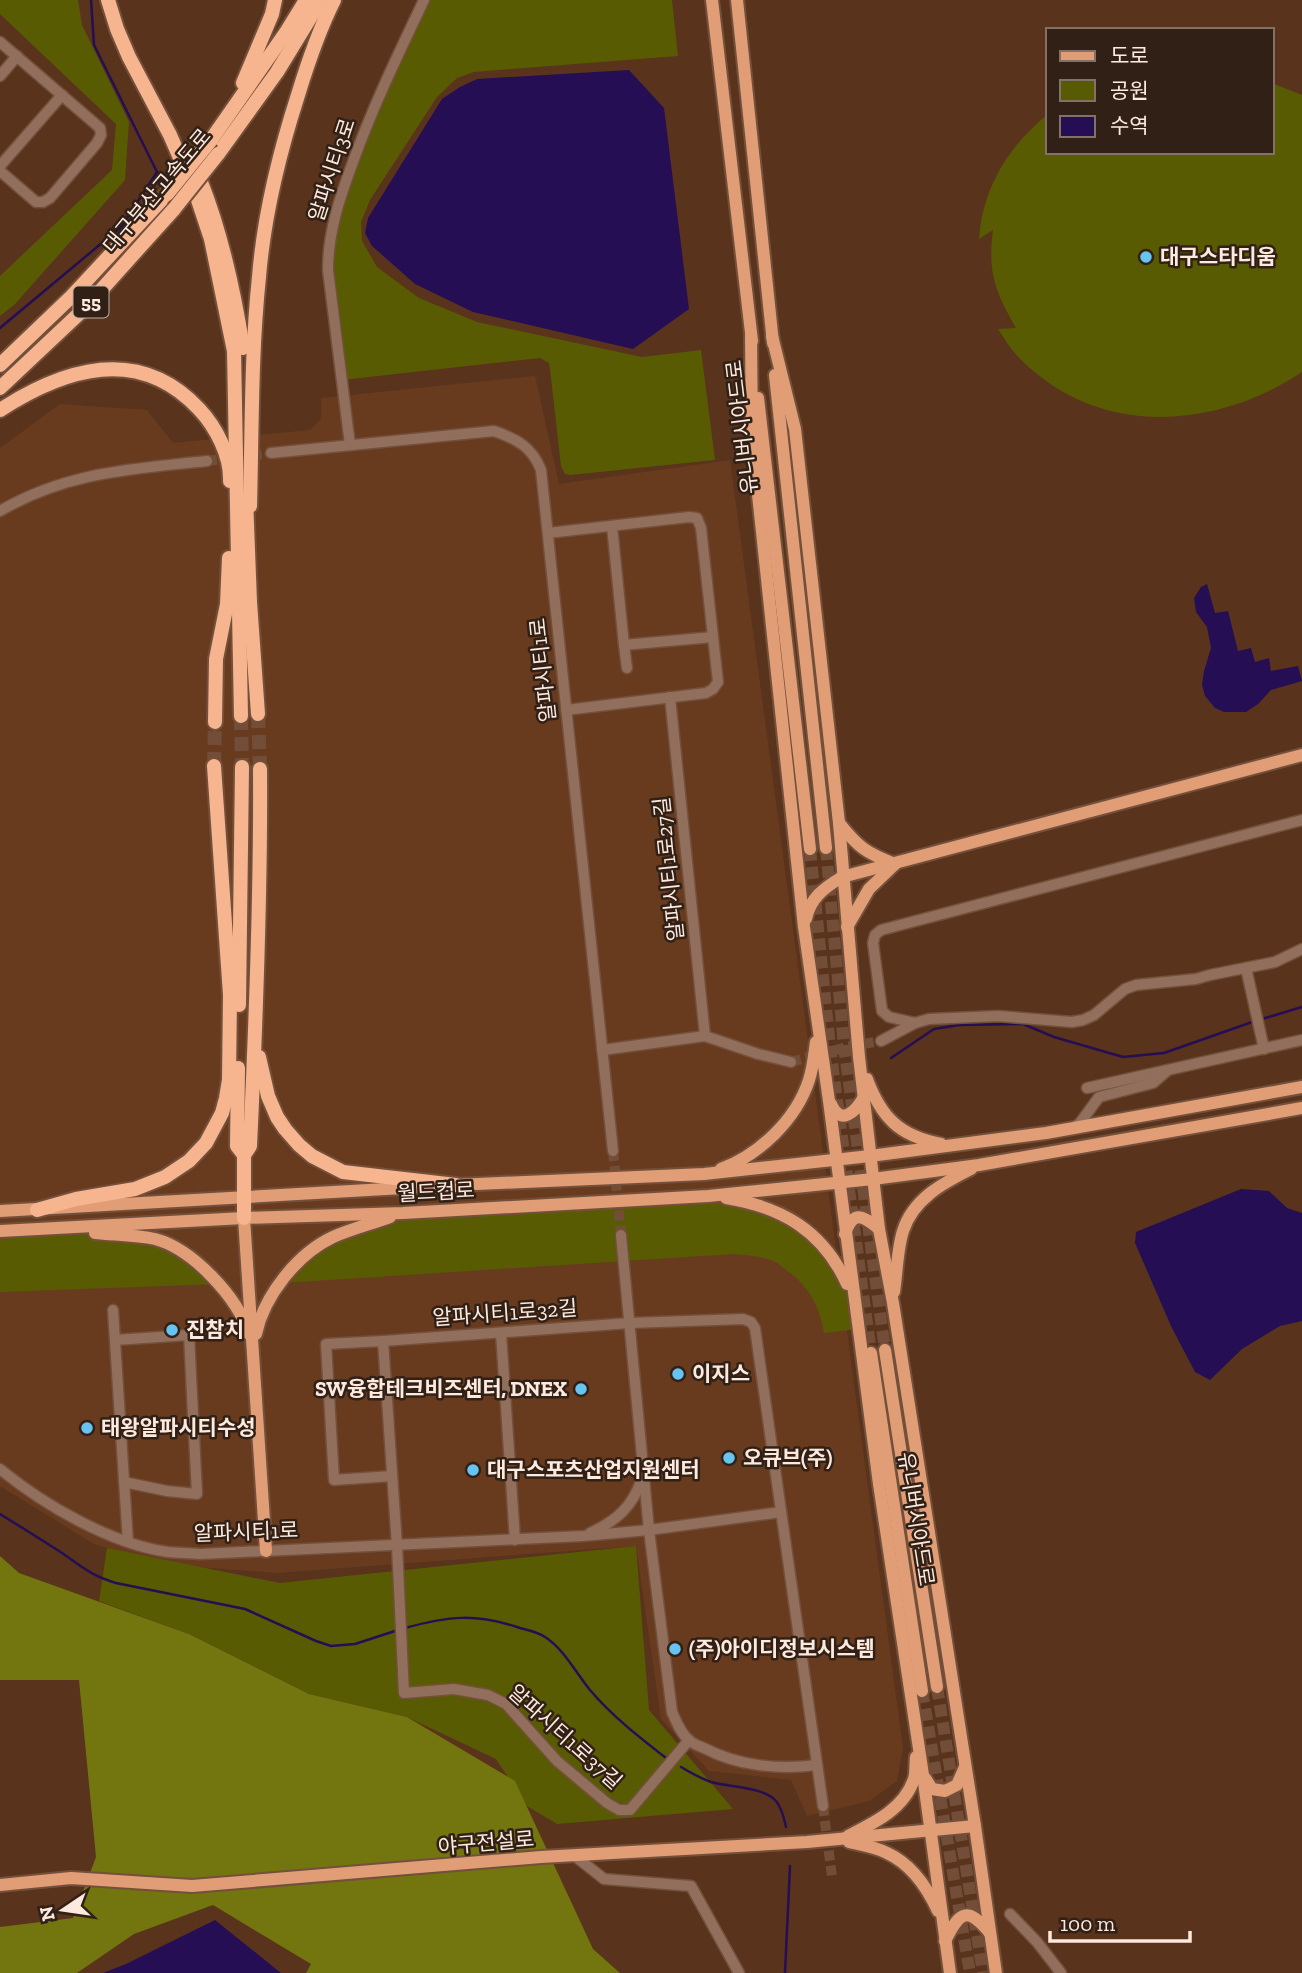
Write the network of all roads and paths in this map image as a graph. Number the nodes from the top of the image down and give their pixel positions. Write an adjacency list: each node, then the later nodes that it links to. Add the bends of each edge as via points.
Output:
1 (108, 0): 24 (highway, via 129,57 197,197 211,239 234,351)
2 (116, 0): 24 (highway, via 139,59 193,163 223,250 243,348)
3 (275, 0): 14 (highway)
4 (306, 0): 14 (highway, 대구부산고속도로 / 55)
5 (321, 0): 19 (highway, 대구부산고속도로 / 55, bridge, via 276,72 174,209 85,308)
6 (334, 0): 24 (highway, via 306,70 271,195)
7 (424, 0): 21 (street, 알파시티3로, via 378,97 332,228 328,270)
8 (712, 0): 16 (main road, 유니버시아드로)
9 (737, 0): 17 (main road, 유니버시아드로)
10 (0, 41): 11 (street)
11 (17, 56): 12 (street); 13 (street)
12 (0, 76)
13 (61, 95): 15 (street); 15 (street, via 100,128 97,143 43,202 36,202)
14 (230, 114): 18 (highway, 대구부산고속도로 / 55, bridge, via 167,194)
15 (0, 168)
16 (751, 336): 44 (main road, 유니버시아드로); 47 (main road, via 752,438)
17 (772, 336): 42 (main road, via 795,429); 43 (main road, 유니버시아드로)
18 (0, 365)
19 (0, 388)
20 (0, 410): 24 (highway, via 59,379 93,371 130,370 159,380 194,404)
21 (350, 445): 22 (street, 알파시티1로); 27 (street, 알파시티1로, via 494,431 514,438 527,447 541,470)
22 (271, 453)
23 (207, 461): 25 (street, via 105,472 47,488)
24 (241, 474): 28 (highway)
25 (0, 511)
26 (612, 526): 27 (street); 29 (street, via 697,518); 30 (street)
27 (548, 533): 33 (street, 알파시티1로)
28 (239, 543): 34 (highway, via 250,602); 35 (highway); 36 (highway, via 216,659)
29 (713, 636): 30 (street); 32 (street, via 718,682 706,693)
30 (624, 645): 31 (street)
31 (626, 668)
32 (670, 698): 33 (street); 53 (street, 알파시티1로27길)
33 (566, 710): 57 (street, 알파시티1로)
34 (258, 715)
35 (241, 716)
36 (215, 722)
37 (1302, 755): 45 (main road)
38 (214, 766): 82 (highway, via 230,995 229,1080 222,1113 206,1143 165,1177 135,1189)
39 (242, 767): 72 (highway, via 237,1146)
40 (260, 769): 54 (highway)
41 (1302, 820): 51 (street, via 881,930 873,943 882,1011)
42 (839, 823): 45 (main road, via 864,850); 46 (main road)
43 (826, 848)
44 (810, 849)
45 (895, 864): 46 (main road); 48 (main road, via 869,889)
46 (842, 877): 47 (main road, via 809,905); 48 (main road)
47 (804, 927): 52 (main road)
48 (847, 927): 59 (main road)
49 (1302, 949): 50 (street, via 1275,962)
50 (1246, 968): 51 (street, via 1136,985 1094,1015 1072,1022 998,1016); 58 (street)
51 (915, 1023): 56 (street)
52 (817, 1028): 65 (main road); 76 (main road, via 809,1080 783,1123 754,1151)
53 (705, 1036): 57 (street); 60 (street)
54 (255, 1037): 72 (highway, via 250,1146); 79 (highway, via 275,1112 312,1156 342,1172)
55 (1302, 1040): 58 (street)
56 (881, 1041)
57 (602, 1049): 71 (street, 알파시티1로)
58 (1264, 1049): 61 (street)
59 (859, 1057): 64 (main road); 70 (main road, via 879,1108 888,1118 925,1141)
60 (791, 1062)
61 (1169, 1069): 63 (street); 67 (street, via 1153,1083 1099,1097)
62 (1302, 1087): 68 (main road, 월드컵로)
63 (1087, 1088)
64 (864, 1097): 65 (main road, via 850,1114 834,1112); 73 (main road)
65 (829, 1101): 74 (main road)
66 (1302, 1108): 75 (main road)
67 (1086, 1115): 68 (street); 69 (street)
68 (1098, 1123): 69 (main road, 월드컵로)
69 (1075, 1127): 70 (main road, 월드컵로)
70 (951, 1145): 73 (main road, 월드컵로)
71 (613, 1152)
72 (244, 1155): 81 (highway)
73 (870, 1156): 74 (main road, 월드컵로); 77 (main road)
74 (836, 1160): 76 (main road, 월드컵로); 78 (main road)
75 (979, 1166): 77 (main road, 월드컵로); 91 (main road, via 942,1184 909,1217 902,1232)
76 (704, 1174): 79 (main road, 월드컵로)
77 (873, 1179): 78 (main road, 월드컵로); 87 (main road)
78 (839, 1182): 80 (main road, 월드컵로); 90 (main road)
79 (456, 1185): 81 (main road, 월드컵로)
80 (708, 1196): 84 (main road, 월드컵로); 93 (main road, via 759,1205 805,1229 839,1266)
81 (244, 1198): 82 (main road, 월드컵로); 85 (highway)
82 (37, 1210): 83 (main road, 월드컵로)
83 (0, 1211)
84 (404, 1213): 85 (main road, 월드컵로); 98 (main road, via 332,1238 306,1254 272,1296 258,1325)
85 (244, 1218): 86 (main road, 월드컵로); 98 (main road)
86 (56, 1229): 88 (main road, 월드컵로); 98 (main road, via 156,1240 184,1253 228,1295)
87 (879, 1229): 90 (main road, via 858,1216); 91 (main road)
88 (0, 1231)
89 (621, 1235): 94 (street)
90 (845, 1235): 93 (main road)
91 (893, 1303): 117 (main road)
92 (113, 1310): 96 (street)
93 (856, 1312): 115 (main road)
94 (629, 1323): 95 (street, 알파시티1로32길); 102 (street); 105 (street, 알파시티1로32길, via 751,1322)
95 (500, 1333): 97 (street, 알파시티1로32길); 108 (street)
96 (114, 1340): 104 (street); 104 (street, via 189,1335 197,1494)
97 (383, 1341): 103 (street); 103 (street, 알파시티1로32길, via 326,1344 334,1479)
98 (254, 1348): 111 (main road)
99 (885, 1350): 112 (main road, 유니버시아드로)
100 (871, 1353): 113 (main road, 유니버시아드로)
101 (0, 1469): 109 (street, 알파시티1로, via 81,1522)
102 (644, 1471): 106 (street); 107 (street, via 629,1505 606,1526)
103 (392, 1476): 110 (street)
104 (124, 1482): 109 (street)
105 (781, 1513): 106 (street, 알파시티1로); 116 (street)
106 (649, 1530): 107 (street, 알파시티1로); 114 (street, via 672,1712)
107 (583, 1536): 108 (street, 알파시티1로)
108 (515, 1540): 110 (street, 알파시티1로)
109 (128, 1542): 111 (street, 알파시티1로, via 178,1553)
110 (397, 1546): 111 (street, 알파시티1로); 114 (street, 알파시티1로37길, via 404,1693 454,1689 488,1695 506,1704 556,1761 619,1810 630,1810)
111 (266, 1551)
112 (937, 1687)
113 (922, 1691)
114 (689, 1740): 116 (street, via 738,1762 799,1768)
115 (918, 1741): 118 (main road); 122 (main road, via 914,1780 899,1805)
116 (817, 1765): 119 (street)
117 (965, 1765): 118 (main road, via 957,1786 944,1791 932,1789); 120 (main road)
118 (923, 1775): 121 (main road)
119 (823, 1806)
120 (975, 1826): 121 (main road, 야구전설로); 127 (main road)
121 (931, 1831): 122 (main road, 야구전설로); 126 (main road)
122 (842, 1840): 123 (main road, 야구전설로); 126 (main road, via 886,1852 909,1867)
123 (575, 1856): 124 (main road, 야구전설로, via 192,1886 71,1878); 129 (street, via 604,1880 691,1886)
124 (0, 1885)
125 (1010, 1914): 132 (street)
126 (943, 1923): 128 (main road)
127 (990, 1934): 128 (main road, via 978,1919 962,1916); 131 (main road)
128 (945, 1942): 130 (main road)
129 (739, 1973)
130 (950, 1973)
131 (996, 1973)
132 (1061, 1973)

